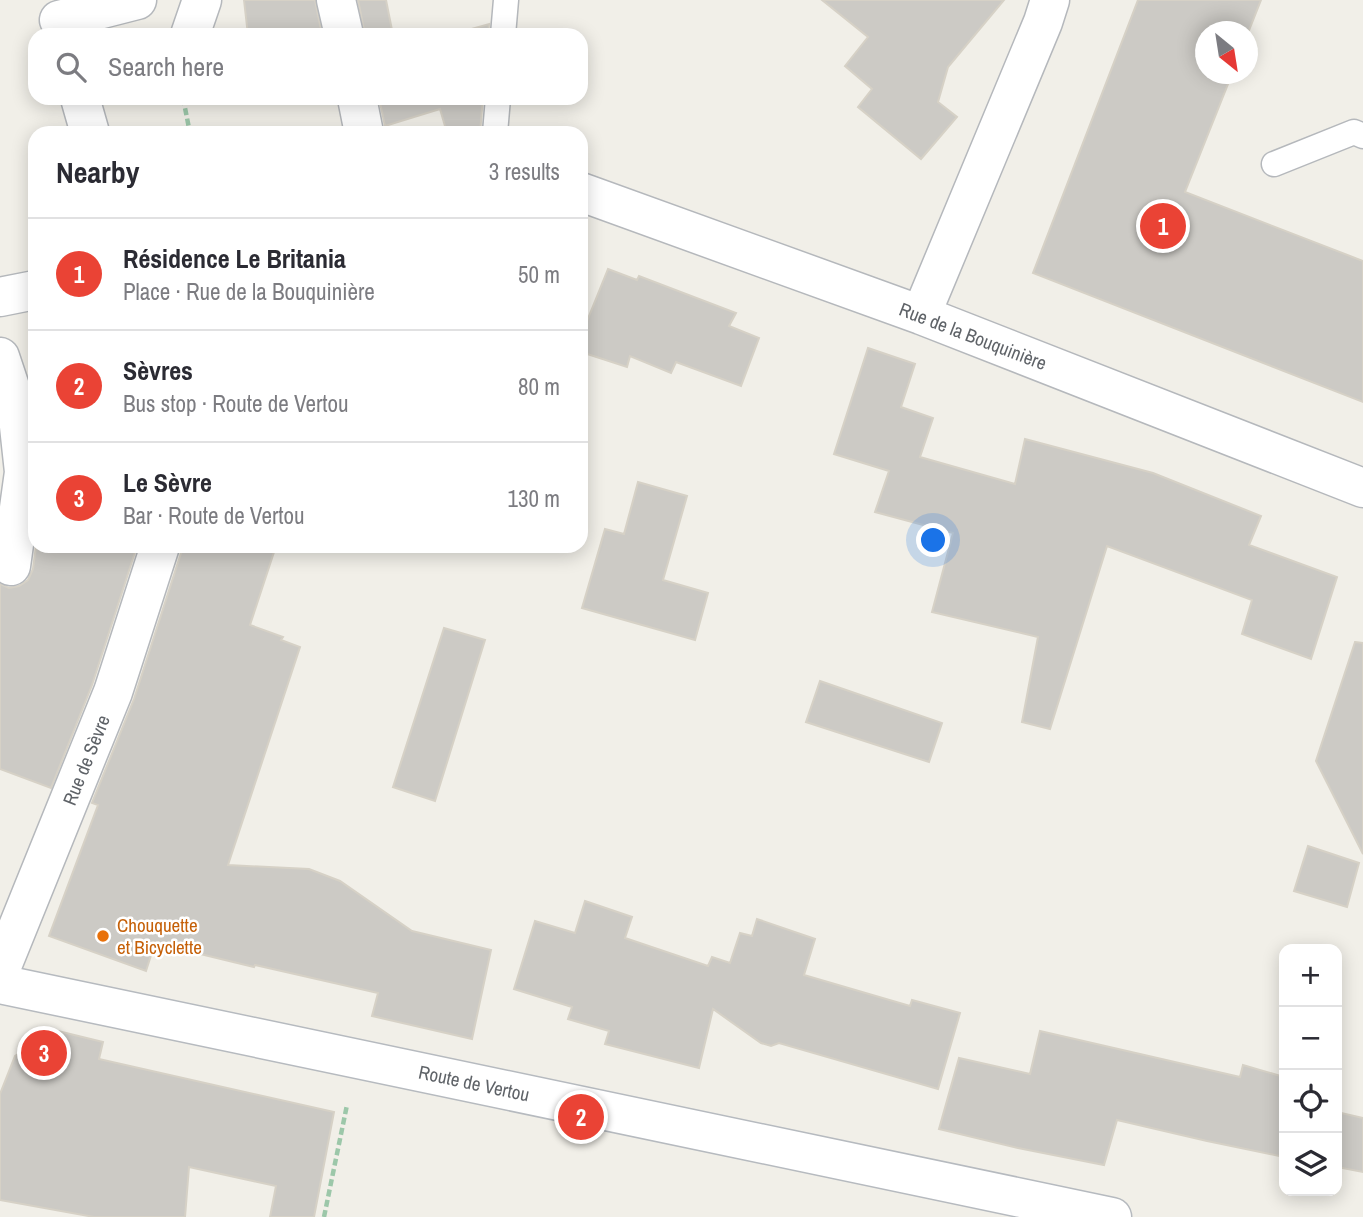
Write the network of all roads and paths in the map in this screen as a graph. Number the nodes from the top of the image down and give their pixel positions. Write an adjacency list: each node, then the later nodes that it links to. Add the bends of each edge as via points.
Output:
1 (137, 0): 6 (street)
2 (202, 0): 7 (street)
3 (336, 0): 8 (street)
4 (506, 0): 9 (lane)
5 (1047, 11): 23 (street)
6 (58, 18)
7 (192, 28)
8 (342, 28)
9 (504, 28)
10 (82, 105): 14 (street)
11 (184, 105): 15 (path)
12 (358, 105): 16 (street)
13 (497, 105): 17 (lane)
14 (88, 126)
15 (189, 126)
16 (363, 126)
17 (496, 126)
18 (1363, 136): 19 (lane, via 1354,132)
19 (1274, 164)
20 (588, 195): 23 (street, Rue de la Bouquinière)
21 (28, 291): 22 (street)
22 (0, 297)
23 (921, 315): 25 (street, Rue de la Bouquinière)
24 (0, 357): 27 (street, via 17,408 24,472)
25 (1363, 488)
26 (158, 553): 28 (street, Rue de Sèvre, via 113,692)
27 (11, 566)
28 (0, 971)
29 (0, 984): 30 (street, Route de Vertou)
30 (357, 1058): 31 (path); 32 (street, Route de Vertou)
31 (324, 1217)
32 (1112, 1217)

